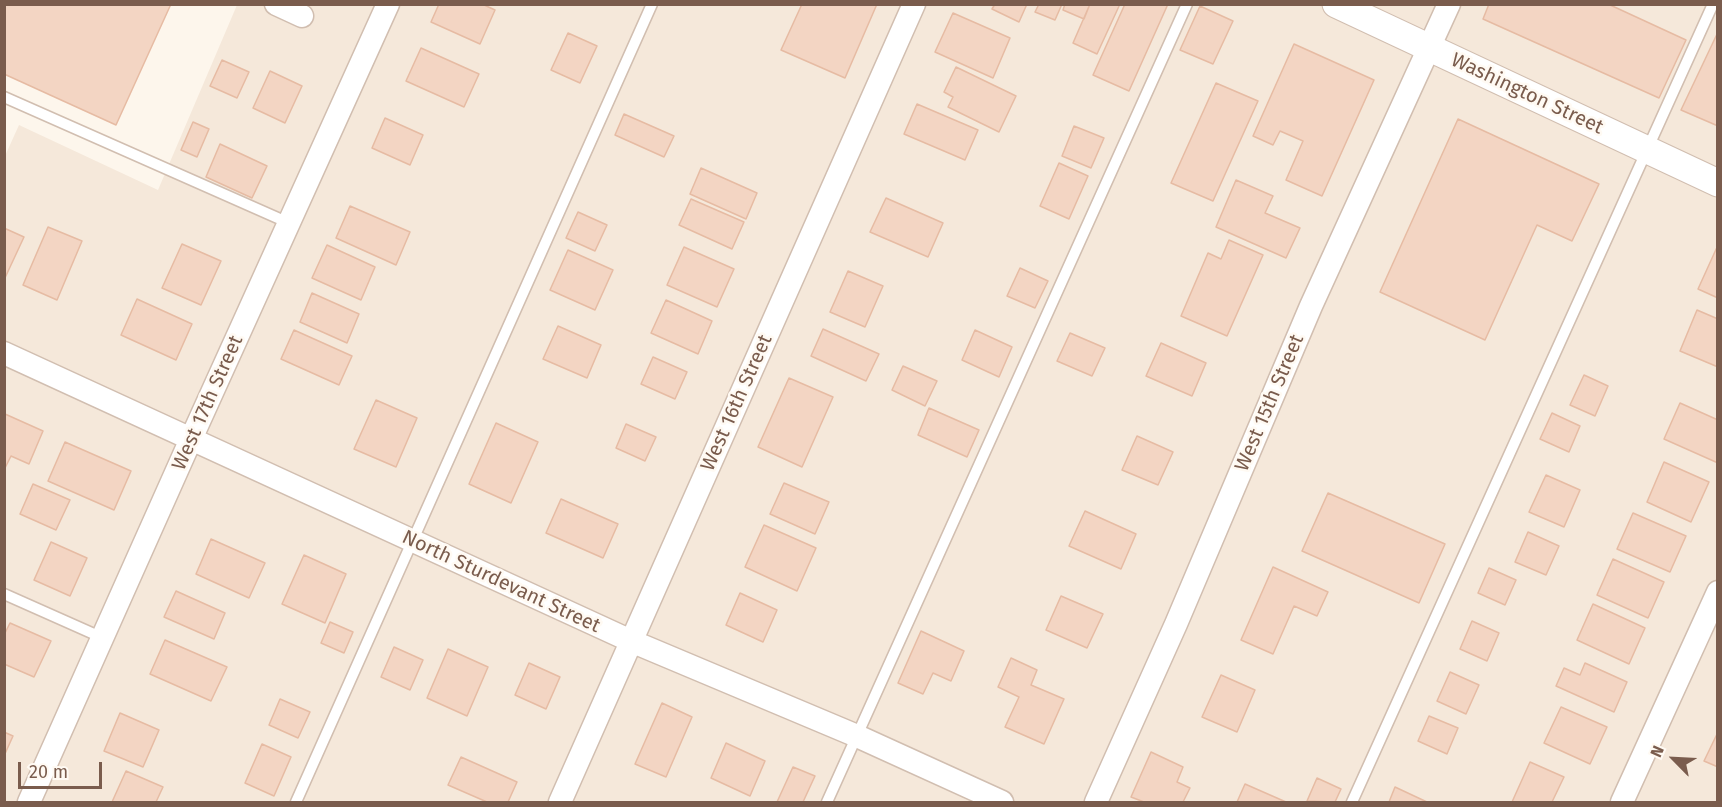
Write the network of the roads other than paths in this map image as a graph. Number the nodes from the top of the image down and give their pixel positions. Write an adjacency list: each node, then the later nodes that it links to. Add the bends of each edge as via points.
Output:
1 (276, 4): 9 (street)
2 (388, 4): 14 (street, West 17th Street)
3 (652, 4): 17 (lane)
4 (914, 4): 21 (street, West 16th Street)
5 (1187, 4): 22 (lane)
6 (1336, 4): 10 (street, Washington Street)
7 (1449, 4): 10 (street, West 15th Street)
8 (1713, 4): 12 (lane)
9 (302, 16)
10 (1429, 48): 12 (street, Washington Street); 28 (street, West 15th Street, via 1311,306)
11 (4, 97): 14 (lane)
12 (1647, 150): 13 (street, Washington Street); 29 (lane)
13 (1718, 183)
14 (289, 224): 16 (street, West 17th Street)
15 (4, 353): 16 (street, North Sturdevant Street)
16 (191, 439): 17 (street, North Sturdevant Street); 20 (street, West 17th Street)
17 (412, 541): 21 (street, North Sturdevant Street); 24 (lane)
18 (1718, 592): 30 (street)
19 (4, 594): 20 (lane)
20 (103, 638): 23 (street, West 17th Street)
21 (631, 641): 22 (street, North Sturdevant Street); 25 (street, West 16th Street)
22 (857, 736): 26 (lane); 27 (street, North Sturdevant Street)
23 (29, 802)
24 (296, 802)
25 (560, 802)
26 (827, 802)
27 (1002, 802)
28 (1096, 802)
29 (1352, 802)
30 (1623, 802)

